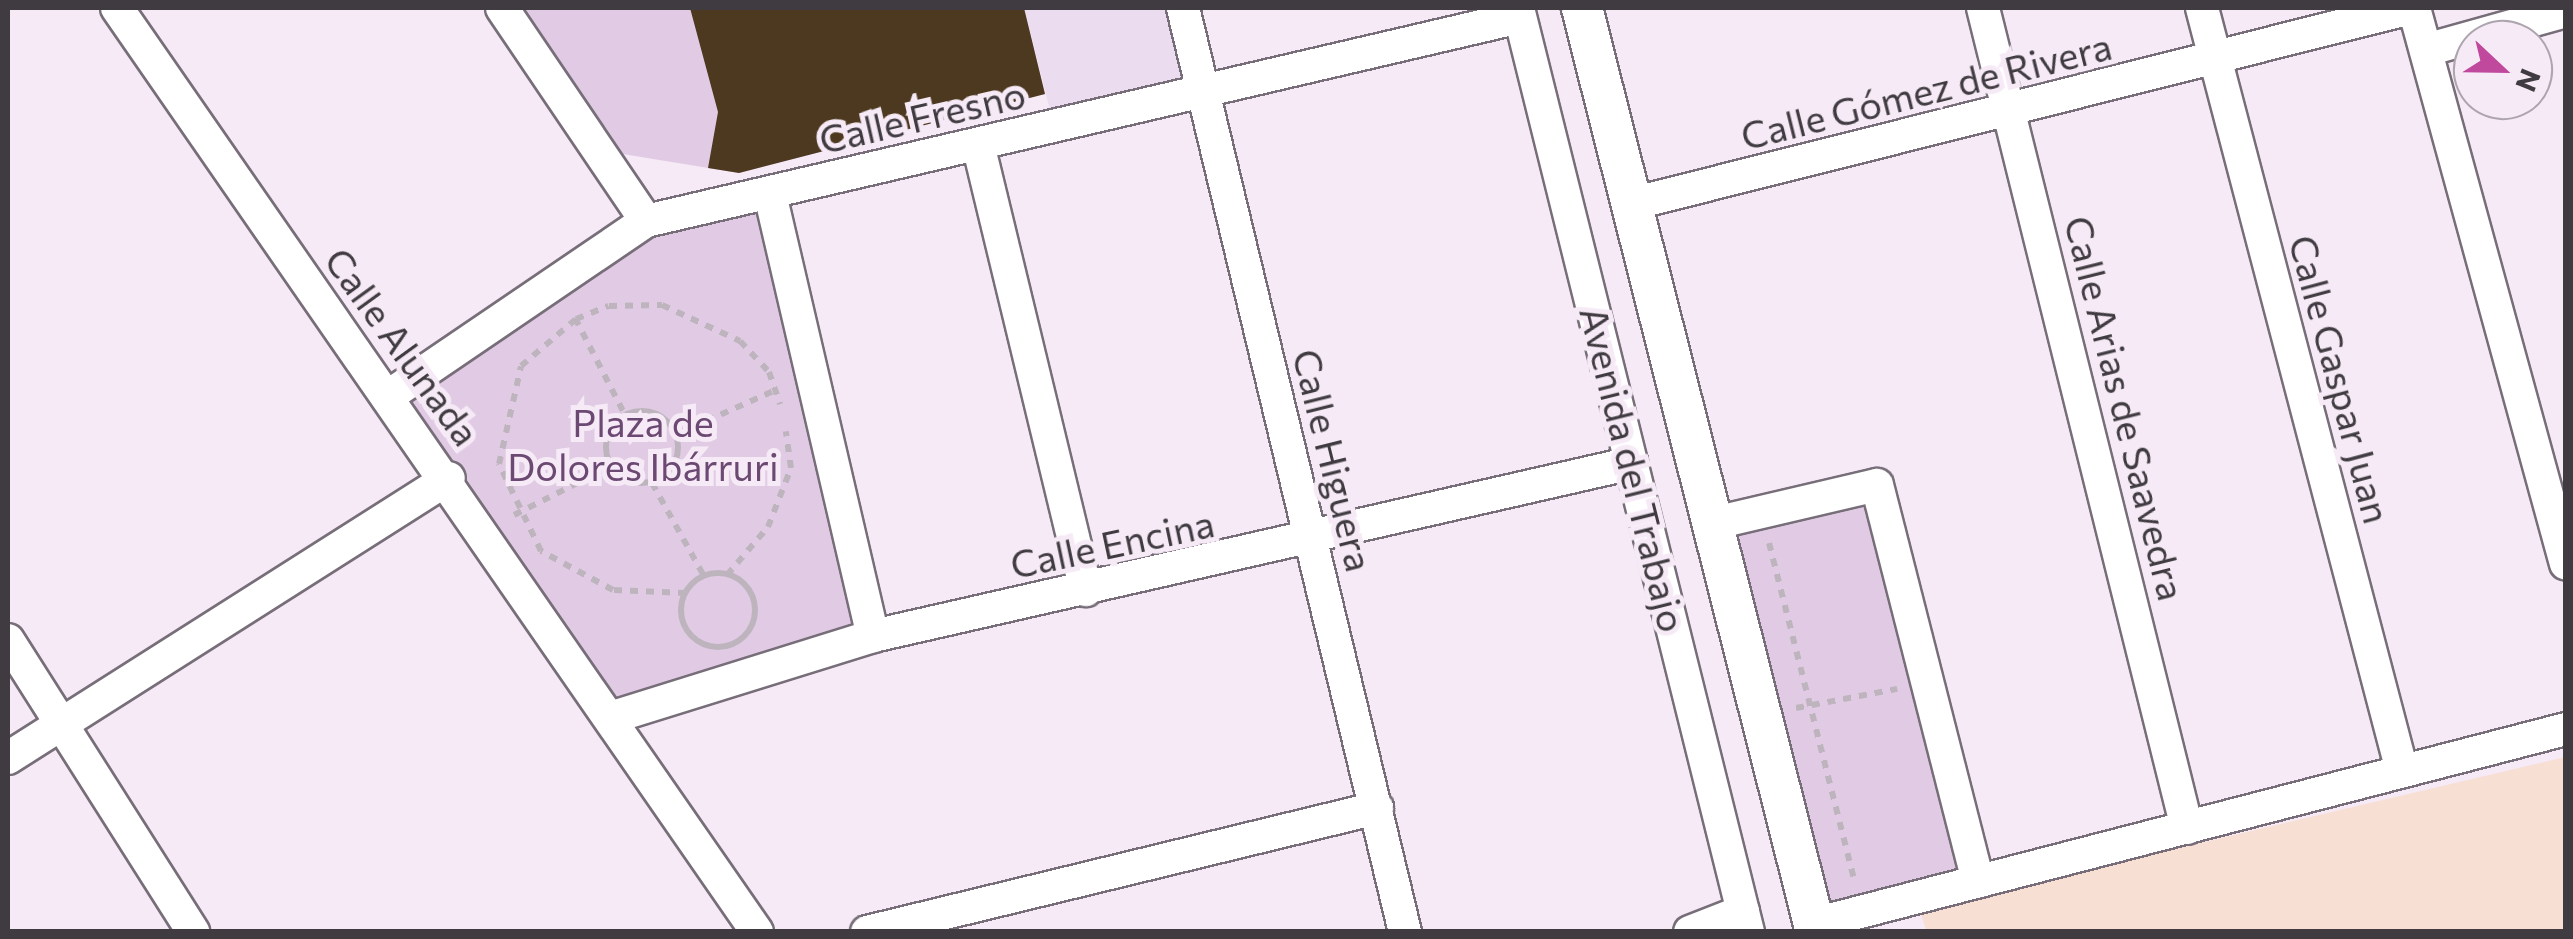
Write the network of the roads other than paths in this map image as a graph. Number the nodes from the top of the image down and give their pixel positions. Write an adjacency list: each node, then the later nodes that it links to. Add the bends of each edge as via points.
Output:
1 (117, 8): 18 (street, Calle Alunada)
2 (502, 8): 17 (street)
3 (1182, 8): 12 (street, Calle Higuera)
4 (1582, 8): 16 (street, Avenida del Trabajo)
5 (1983, 8): 13 (street, Calle Arias de Saavedra)
6 (2202, 8): 11 (street, Calle Gaspar Juan)
7 (2412, 8): 10 (street); 11 (street, Calle Gómez de Rivera)
8 (2566, 11): 10 (street)
9 (1519, 12): 12 (street, Calle Fresno); 19 (street, Avenida del Trabajo)
10 (2426, 50): 23 (street)
11 (2216, 58): 13 (street, Calle Gómez de Rivera); 31 (street, Calle Gaspar Juan)
12 (1202, 91): 14 (street, Calle Fresno); 22 (street, Calle Higuera)
13 (2012, 110): 16 (street, Calle Gómez de Rivera); 33 (street, Calle Arias de Saavedra)
14 (978, 144): 15 (street, Calle Fresno); 24 (street)
15 (770, 194): 17 (street, Calle Fresno); 25 (street)
16 (1636, 203): 21 (street, Avenida del Trabajo)
17 (646, 221): 18 (street, Calle Fresno)
18 (387, 396): 20 (street, Calle Alunada)
19 (1632, 464): 22 (street, Calle Encina); 35 (street, Avenida del Trabajo)
20 (449, 478): 27 (street, Calle Alunada); 28 (street)
21 (1719, 522): 34 (street, Avenida del Trabajo, via 1877,486); 36 (street, Avenida del Trabajo)
22 (1312, 540): 24 (street, Calle Encina); 32 (street, Calle Higuera)
23 (2566, 564)
24 (1086, 590): 25 (street, Calle Encina)
25 (873, 636): 27 (street, Calle Encina)
26 (8, 640): 28 (street)
27 (612, 716): 38 (street, Calle Alunada)
28 (62, 721): 30 (street); 37 (street)
29 (2566, 729): 31 (street)
30 (8, 758)
31 (2402, 771): 33 (street)
32 (1378, 808): 39 (street); 40 (street, Calle Higuera)
33 (2187, 828): 34 (street)
34 (1978, 882): 36 (street)
35 (1746, 921): 41 (street)
36 (1815, 928)
37 (192, 932)
38 (757, 932)
39 (868, 932)
40 (1405, 932)
41 (1690, 932)

